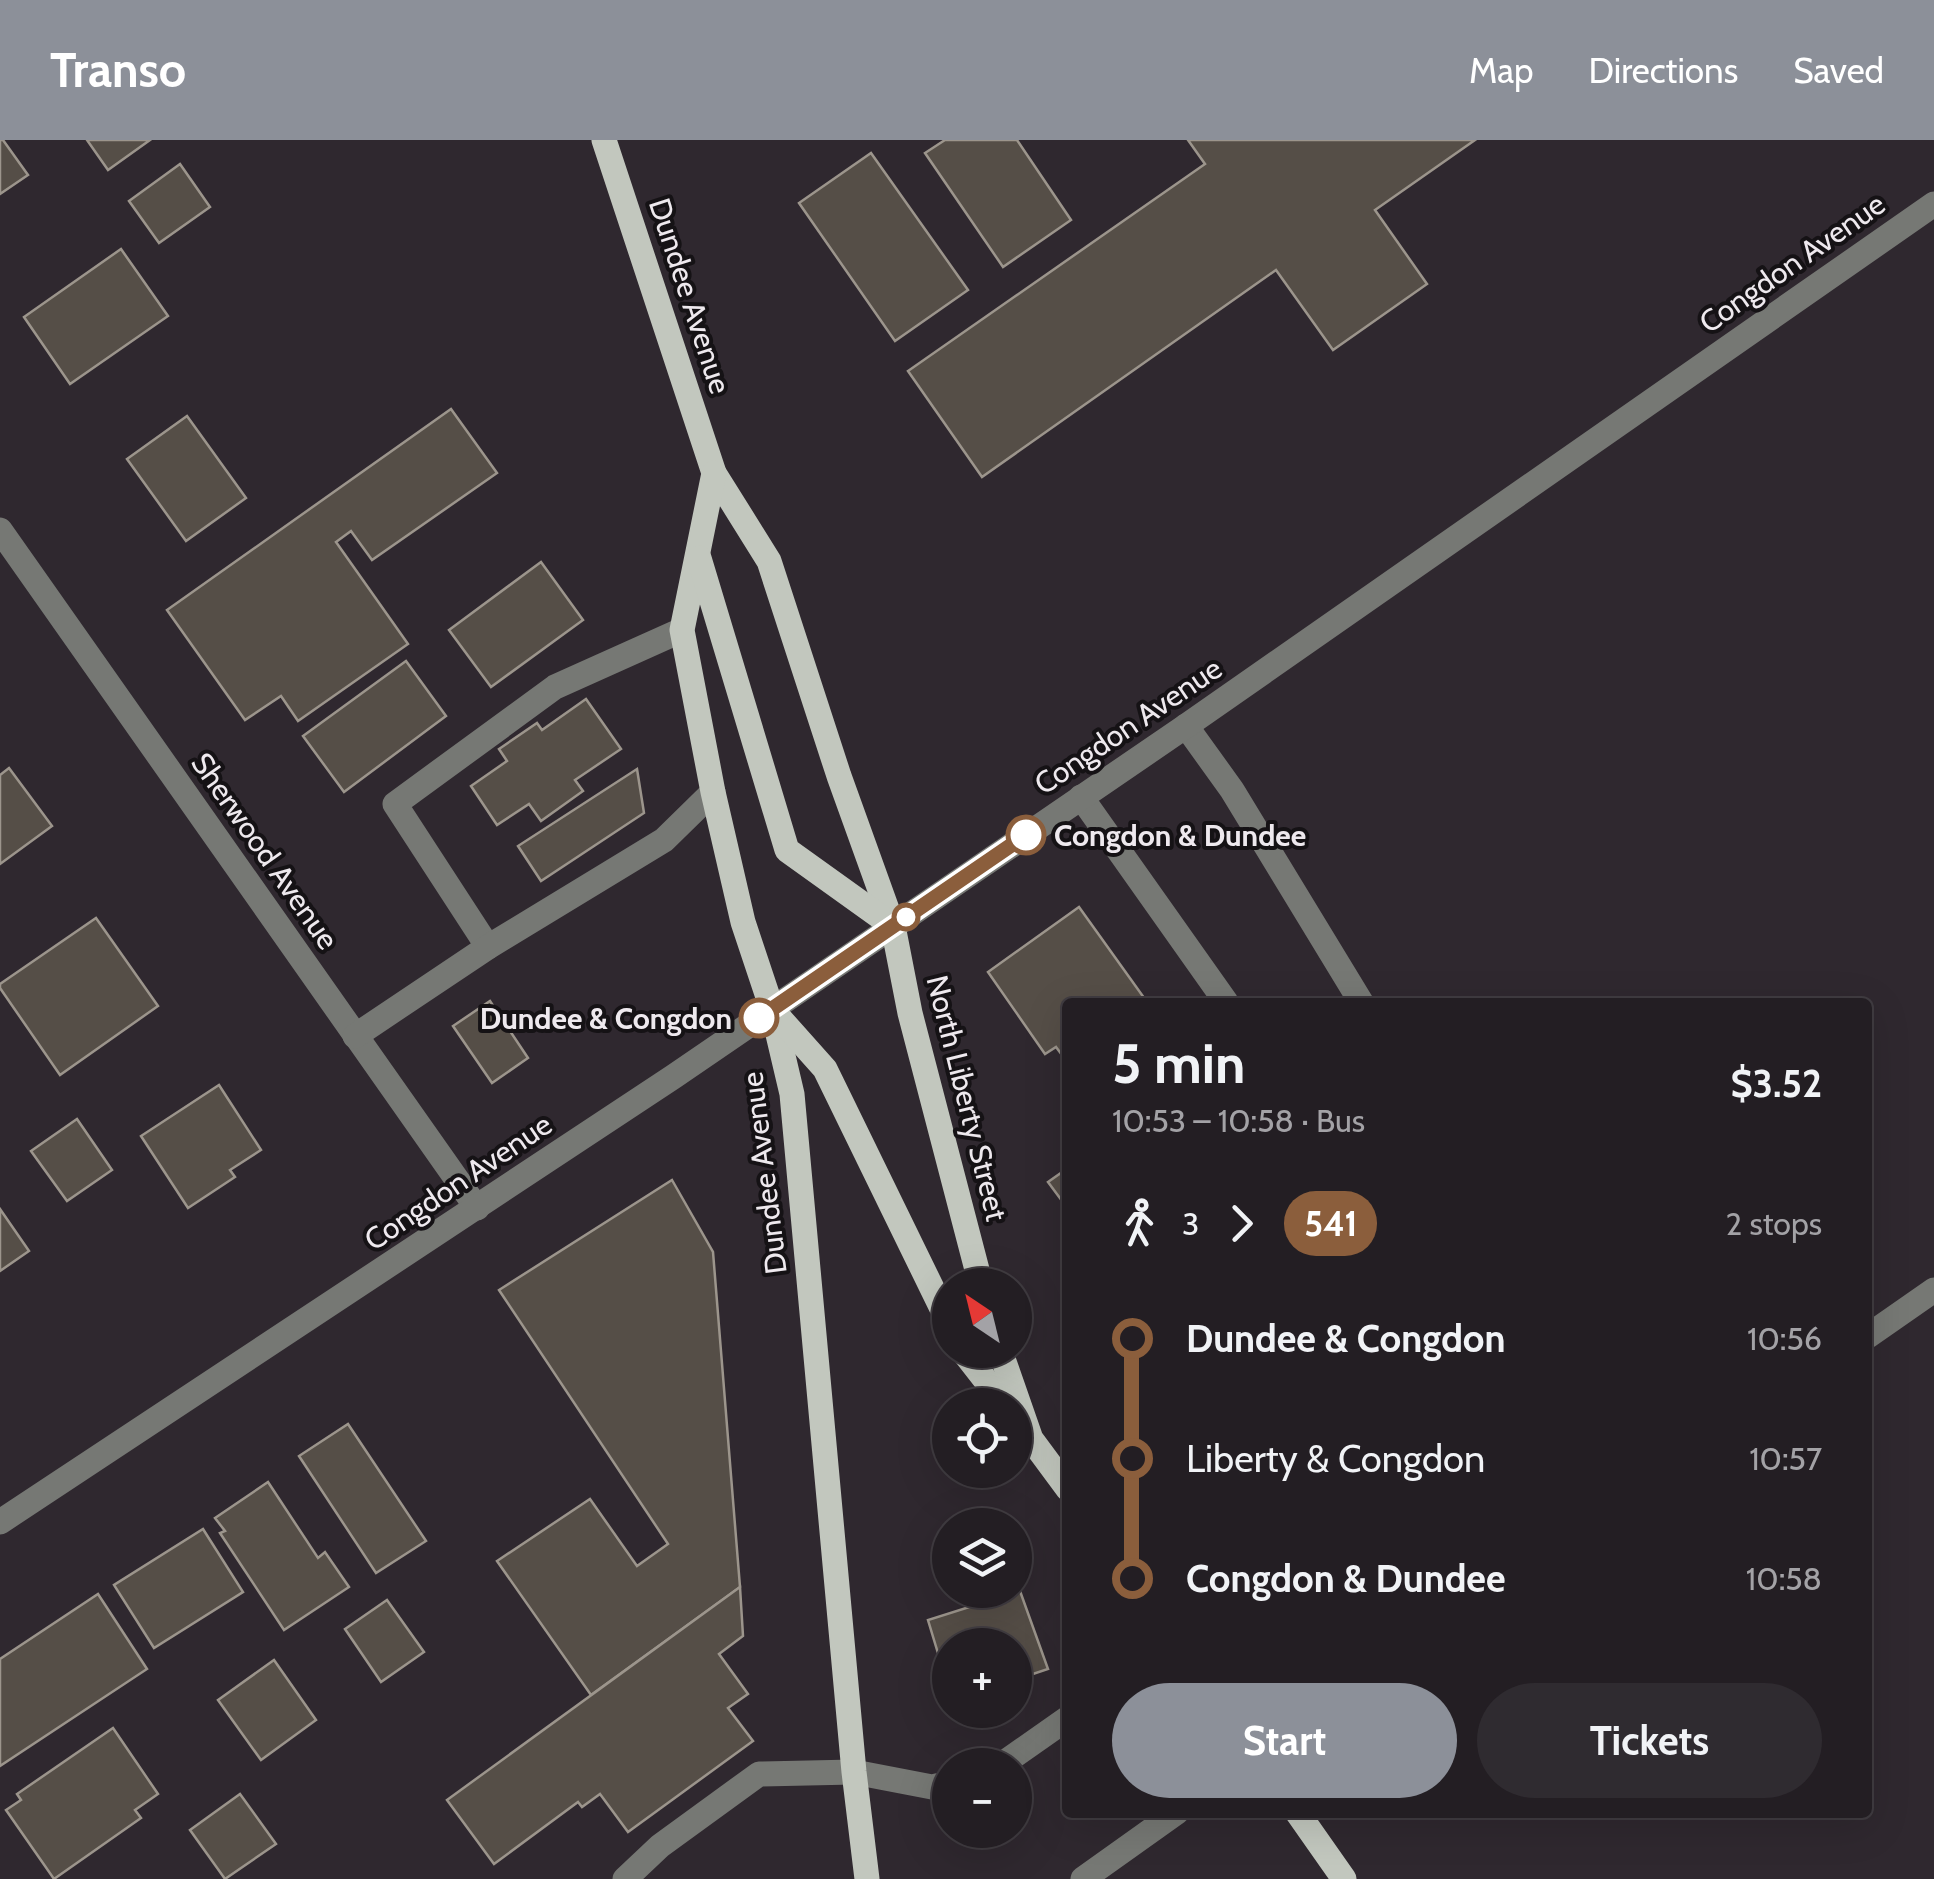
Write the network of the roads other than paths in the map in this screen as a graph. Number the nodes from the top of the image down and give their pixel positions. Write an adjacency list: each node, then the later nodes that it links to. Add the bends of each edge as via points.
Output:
1 (604, 140): 3 (main road, Dundee Avenue)
2 (1934, 204): 7 (street, Congdon Avenue)
3 (714, 473): 5 (main road, Dundee Avenue); 10 (main road, Dundee Avenue, via 770,561)
4 (0, 530): 15 (street, Sherwood Avenue)
5 (698, 554): 6 (main road, Dundee Avenue); 10 (main road, via 787,850)
6 (682, 630): 8 (main road, Dundee Avenue); 11 (street, via 555,688 394,804)
7 (1186, 726): 9 (street, Congdon Avenue); 13 (street)
8 (713, 792): 11 (street, via 664,840); 14 (main road, Dundee Avenue)
9 (1082, 797): 10 (street, Congdon Avenue); 12 (street)
10 (892, 926): 14 (street, Congdon Avenue); 17 (main road, North Liberty Street)
11 (488, 948): 15 (street)
12 (1223, 998)
13 (1359, 998)
14 (772, 1009): 16 (street, Congdon Avenue); 18 (main road, via 825,1069); 28 (main road, Dundee Avenue, via 792,1094)
15 (355, 1036): 16 (street, Sherwood Avenue)
16 (477, 1208): 25 (street, Congdon Avenue)
17 (977, 1268)
18 (932, 1288)
19 (1934, 1290): 20 (street)
20 (1872, 1333)
21 (976, 1368): 22 (main road)
22 (992, 1388)
23 (1032, 1440): 24 (main road)
24 (1062, 1482)
25 (0, 1522)
26 (1062, 1722): 27 (street)
27 (1025, 1748)
28 (854, 1772): 29 (street); 32 (street, via 760,1774); 33 (main road, Dundee Avenue)
29 (932, 1787)
30 (1169, 1818): 34 (street)
31 (1301, 1818): 35 (main road)
32 (625, 1879)
33 (867, 1879)
34 (1083, 1879)
35 (1344, 1879)

